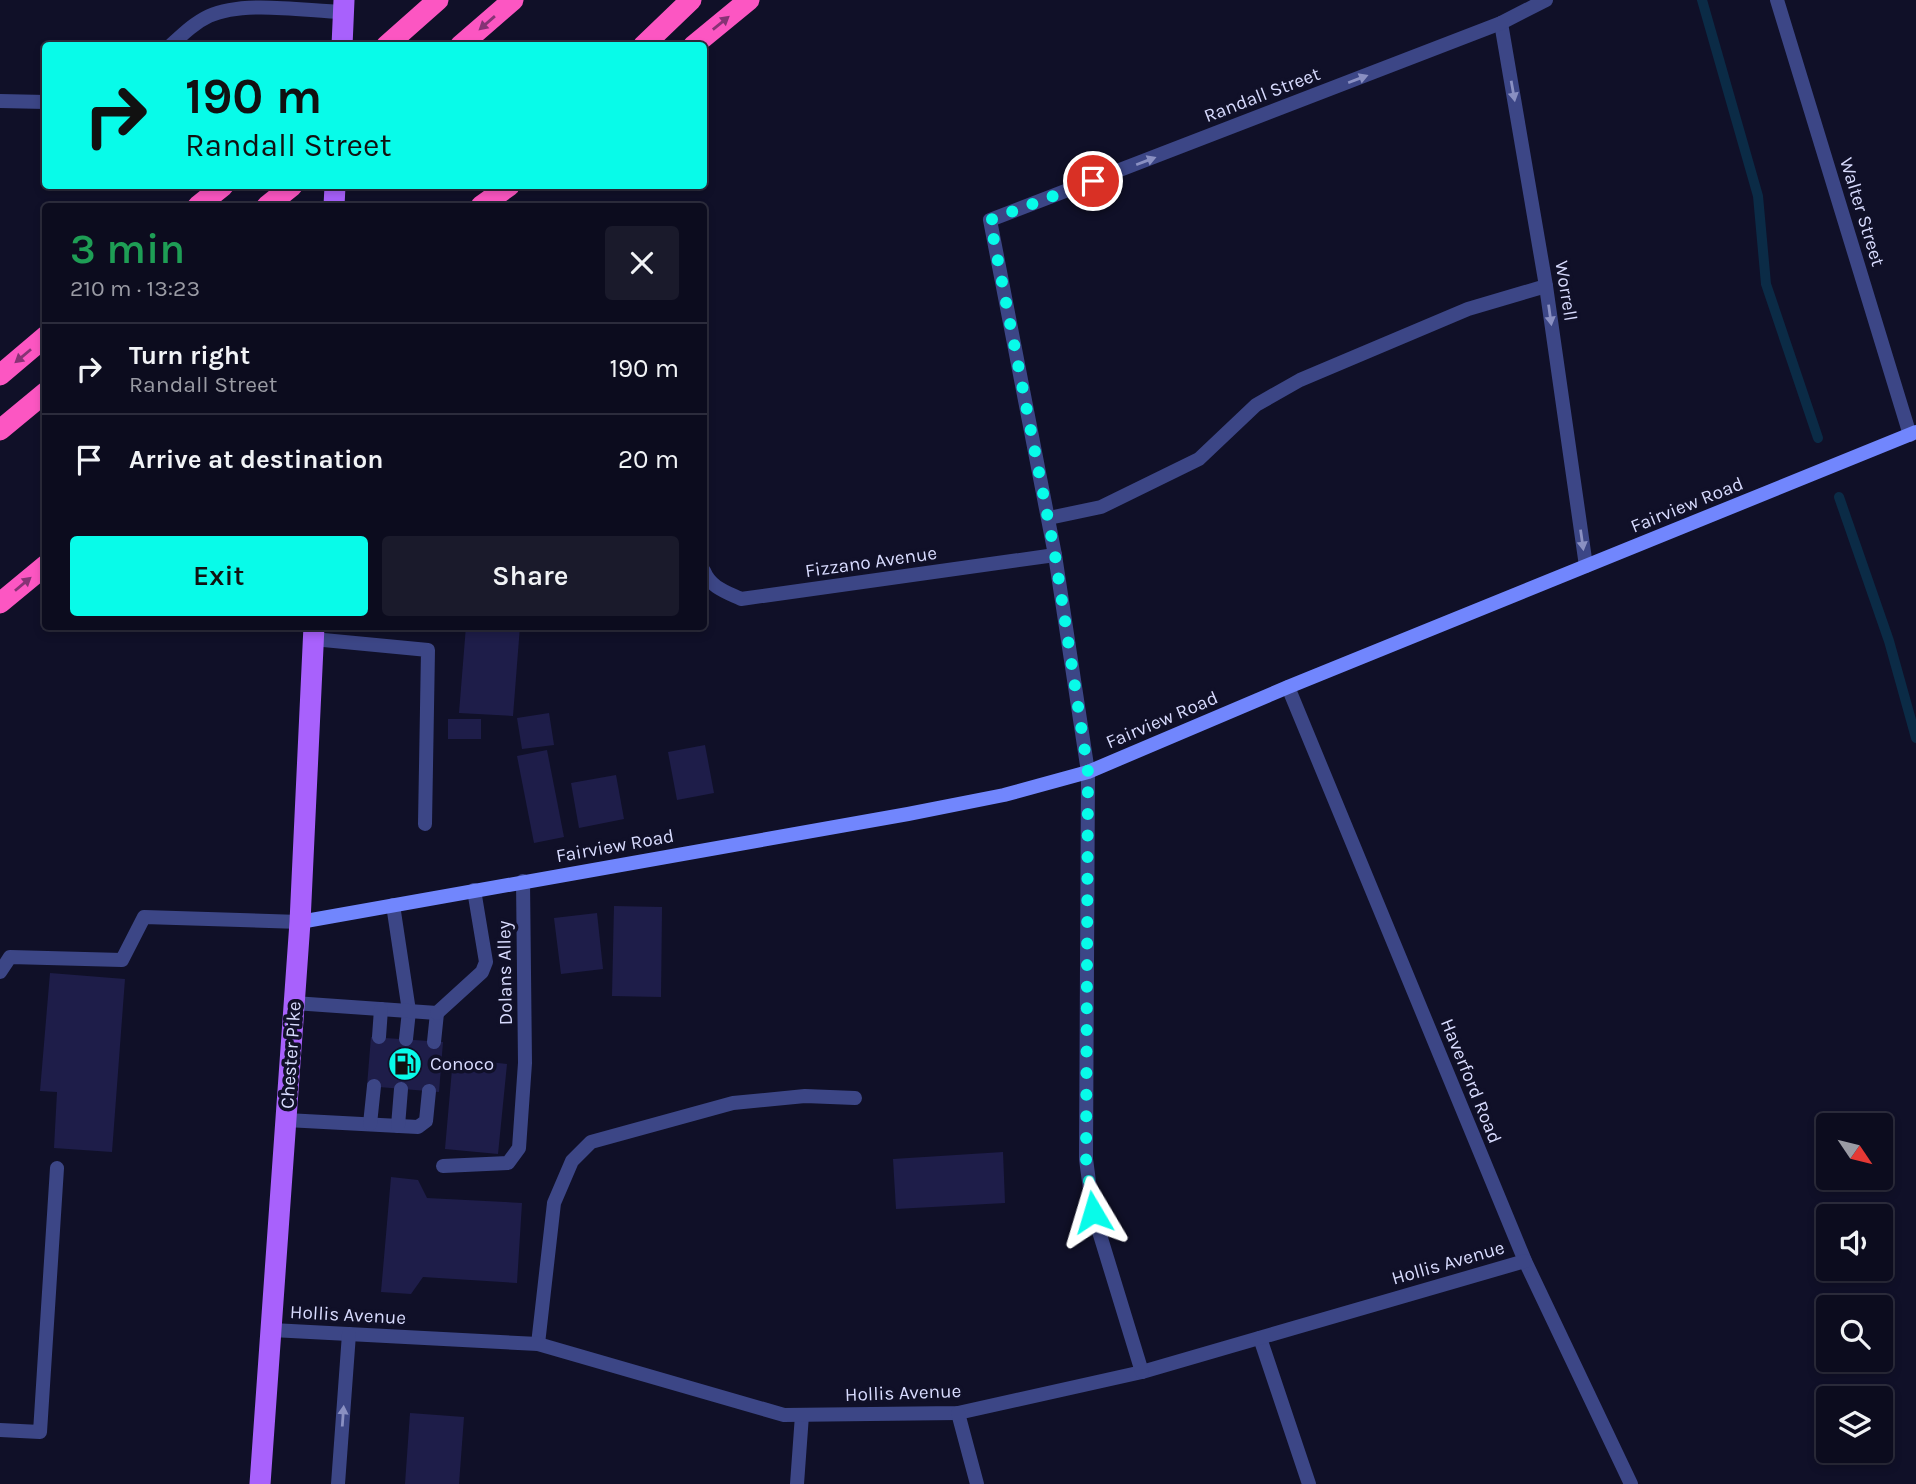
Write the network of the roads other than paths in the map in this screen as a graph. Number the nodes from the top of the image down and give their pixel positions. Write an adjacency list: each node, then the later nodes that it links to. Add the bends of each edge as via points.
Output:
1 (438, 0): 11 (highway)
2 (513, 0): 12 (highway, one-way to 12)
3 (691, 0): 13 (highway)
4 (749, 0): 14 (highway, one-way to 4)
5 (1546, 0): 8 (street, Randall Street)
6 (1777, 0): 30 (street, Walter Street)
7 (344, 6): 9 (street, via 225,11 201,21); 10 (main road)
8 (1501, 23): 25 (street, Worrell, one-way to 25); 31 (street, Randall Street, one-way to 8, via 990,220)
9 (175, 42)
10 (342, 42)
11 (391, 42)
12 (465, 42)
13 (647, 42)
14 (698, 42)
15 (0, 101): 16 (street)
16 (42, 102)
17 (219, 189): 21 (highway)
18 (288, 189): 22 (highway)
19 (492, 189): 23 (highway)
20 (505, 189): 24 (highway)
21 (202, 203)
22 (271, 203)
23 (476, 203)
24 (485, 203)
25 (1546, 286): 31 (street, via 1468,309 1300,380 1256,405 1199,459 1101,507); 33 (street, Worrell, one-way to 33)
26 (42, 339): 27 (highway, one-way to 27)
27 (0, 375)
28 (42, 395): 29 (highway)
29 (0, 430)
30 (1913, 433): 33 (street, Fairview Road)
31 (1049, 518): 32 (street)
32 (1055, 555): 35 (street, Fizzano Avenue, via 741,599); 39 (street)
33 (1586, 566): 38 (street, Fairview Road)
34 (42, 568): 36 (highway, one-way to 34)
35 (707, 579)
36 (0, 603)
37 (314, 633): 40 (street, via 428,650); 44 (main road, Chester Pike)
38 (1288, 687): 39 (street, Fairview Road); 62 (street, Haverford Road)
39 (1088, 772): 41 (street, Fairview Road, via 908,814); 67 (street, via 1086,1159 1093,1212)
40 (425, 824)
41 (523, 881): 42 (street, Fairview Road); 60 (street, Dolans Alley, via 525,1063 519,1149 508,1163)
42 (474, 890): 43 (street, Fairview Road); 49 (street, via 486,962 482,972)
43 (393, 905): 44 (street, Fairview Road); 48 (street)
44 (300, 922): 45 (street, via 144,917 122,960 10,957); 46 (main road, Chester Pike)
45 (0, 972)
46 (294, 1003): 47 (street); 57 (main road, Chester Pike)
47 (382, 1009): 48 (street); 50 (street)
48 (409, 1011): 49 (street); 51 (street)
49 (437, 1013): 52 (street)
50 (379, 1037)
51 (406, 1039)
52 (434, 1042)
53 (374, 1086): 58 (street)
54 (401, 1088): 59 (street)
55 (429, 1091): 59 (street, via 426,1121 418,1127)
56 (855, 1098): 66 (street, via 805,1096 733,1103 592,1142 572,1161 554,1203)
57 (286, 1120): 58 (street); 63 (main road, Chester Pike)
58 (370, 1124): 59 (street)
59 (398, 1126)
60 (443, 1166)
61 (57, 1168): 70 (street, via 40,1433)
62 (1525, 1261): 65 (street, Hollis Avenue); 76 (street, Haverford Road)
63 (272, 1330): 64 (street, Hollis Avenue); 71 (main road, Chester Pike)
64 (349, 1334): 66 (street, Hollis Avenue); 72 (street, one-way to 64)
65 (1260, 1338): 67 (street, Hollis Avenue); 75 (street)
66 (537, 1344): 69 (street, Hollis Avenue, via 784,1415)
67 (1142, 1372): 68 (street, Hollis Avenue)
68 (958, 1413): 69 (street, Hollis Avenue); 74 (street)
69 (802, 1415): 73 (street)
70 (0, 1430)
71 (260, 1484)
72 (338, 1484)
73 (797, 1484)
74 (977, 1484)
75 (1309, 1484)
76 (1630, 1484)

